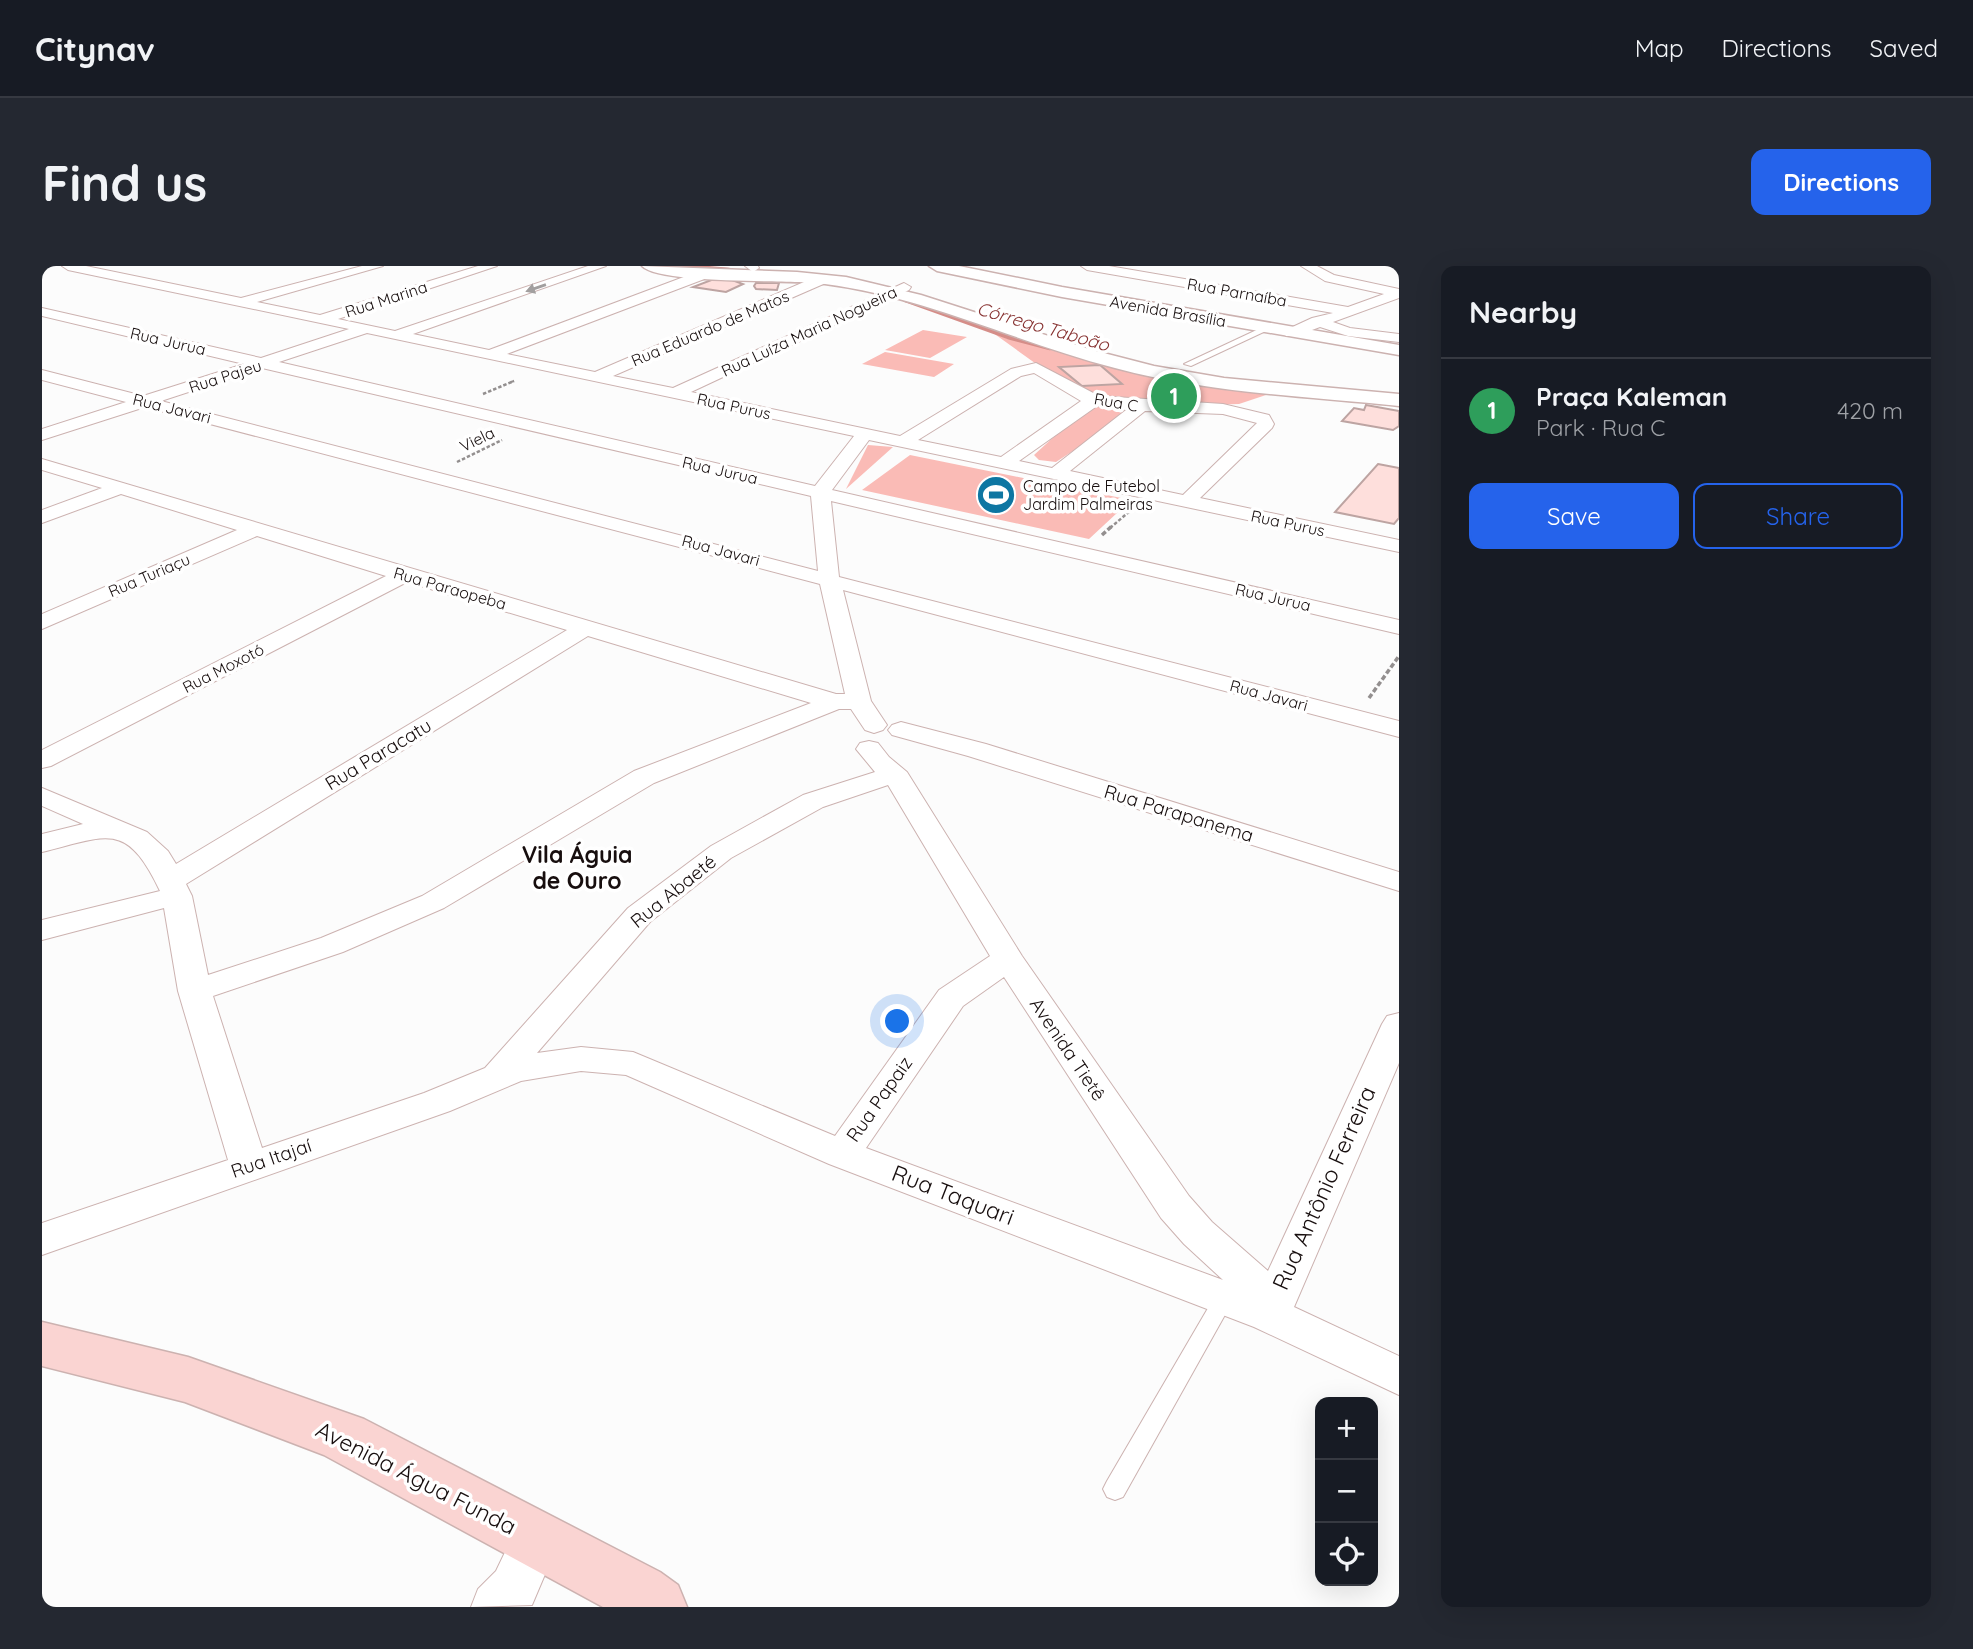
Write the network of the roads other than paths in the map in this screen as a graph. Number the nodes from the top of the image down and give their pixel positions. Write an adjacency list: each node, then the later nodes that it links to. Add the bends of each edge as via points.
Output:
1 (68, 266): 15 (street, Rua Purus)
2 (377, 266): 16 (street)
3 (491, 266): 19 (street, Rua Marina)
4 (600, 266): 24 (street, one-way to 24)
5 (650, 266): 10 (street)
6 (937, 266): 22 (street, Avenida Brasília)
7 (1087, 266): 17 (street, Rua Parnaíba)
8 (1307, 266): 14 (street, via 1330,278)
9 (752, 267): 10 (street); 13 (street, via 852,273 887,280)
10 (699, 270): 11 (street); 27 (street)
11 (823, 279): 13 (street); 31 (street, Rua Eduardo de Matos)
12 (237, 284): 15 (street)
13 (899, 290): 32 (street, Rua Luíza Maria Nogueira); 34 (street, via 1160,373)
14 (1399, 293): 17 (street)
15 (197, 295): 16 (street, Rua Purus)
16 (239, 303): 19 (street, Rua Purus)
17 (1346, 311): 20 (street)
18 (42, 312): 28 (street, Rua Jurua)
19 (321, 320): 21 (street, Rua Purus)
20 (1317, 321): 23 (street); 25 (street, via 1348,332)
21 (366, 329): 24 (street, Rua Purus); 28 (street, Rua Pajeu)
22 (1266, 329): 23 (street, Avenida Brasília); 29 (lane)
23 (1291, 333): 26 (street, Avenida Brasília)
24 (395, 335): 27 (street, Rua Purus)
25 (1399, 338)
26 (1399, 351)
27 (490, 355): 31 (street, Rua Purus)
28 (266, 363): 35 (street, Rua Pajeu); 44 (street, Rua Jurua)
29 (1188, 363)
30 (42, 375): 35 (street, Rua Javari)
31 (597, 377): 32 (street, Rua Purus)
32 (676, 393): 38 (street, Rua Purus)
33 (1093, 400): 36 (street, Rua C); 39 (street, Rua C, via 1036,368 1016,372); 41 (street)
34 (1399, 400)
35 (146, 401): 37 (street, Rua Pajeu); 50 (street, Rua Javari)
36 (1140, 407): 42 (street); 45 (street, Rua C, via 1224,408 1247,412 1266,424)
37 (42, 435)
38 (864, 435): 39 (street, Rua Purus); 44 (street)
39 (900, 443): 41 (street, Rua Purus)
40 (42, 464): 43 (street, Rua Paraopeba)
41 (1003, 464): 42 (street, Rua Purus)
42 (1054, 475): 45 (street, Rua Purus)
43 (123, 487): 46 (street); 47 (street, Rua Paraopeba)
44 (821, 493): 50 (street, Avenida Tietê); 52 (street, Rua Jurua)
45 (1186, 502): 48 (street, Rua Purus)
46 (42, 517)
47 (257, 529): 49 (street, Rua Paraopeba); 51 (street, Rua Turiaçu)
48 (1399, 546)
49 (405, 575): 53 (street, Rua Paraopeba); 58 (street, Rua Moxotó)
50 (829, 578): 54 (street, Avenida Tietê); 55 (street, Rua Javari)
51 (42, 622)
52 (1399, 626)
53 (586, 628): 54 (street, Rua Paraopeba); 63 (street, Rua Paracatu)
54 (847, 701): 56 (street, Avenida Tietê); 66 (street, via 644,777 433,902 332,945)
55 (1399, 729)
56 (872, 737): 57 (street); 57 (street, Avenida Tietê, via 880,763)
57 (898, 756): 62 (street, Rua Parapanema, via 960,745); 65 (street, Avenida Tietê); 68 (street, Rua Abaeté, via 722,852 639,915)
58 (42, 760)
59 (42, 796): 60 (street)
60 (113, 826): 61 (street); 63 (street, via 137,838 158,857)
61 (42, 843)
62 (1399, 881)
63 (174, 888): 64 (street, Rua Paracatu); 66 (street)
64 (42, 930)
65 (1007, 959): 69 (street, Rua Papaiz, via 951,998); 73 (street, Avenida Tietê, via 1175,1207)
66 (195, 991): 70 (street)
67 (1399, 1024): 73 (street, Rua Antônio Ferreira)
68 (499, 1074): 69 (street, Rua Taquari, via 565,1060 602,1058 634,1064); 70 (street, Rua Itajaí, via 437,1102)
69 (842, 1154): 72 (street, Rua Taquari)
70 (249, 1166): 71 (street, Rua Itajaí)
71 (42, 1239)
72 (1225, 1297): 73 (street, Rua Taquari); 76 (lane)
73 (1271, 1308): 75 (street, Rua Taquari)
74 (42, 1344): 77 (main road, Avenida Água Funda, via 188,1380 344,1437)
75 (1399, 1376)
76 (1115, 1489)
77 (536, 1539): 78 (main road, Avenida Água Funda); 79 (street, via 514,1588)
78 (634, 1602)
79 (496, 1607)

